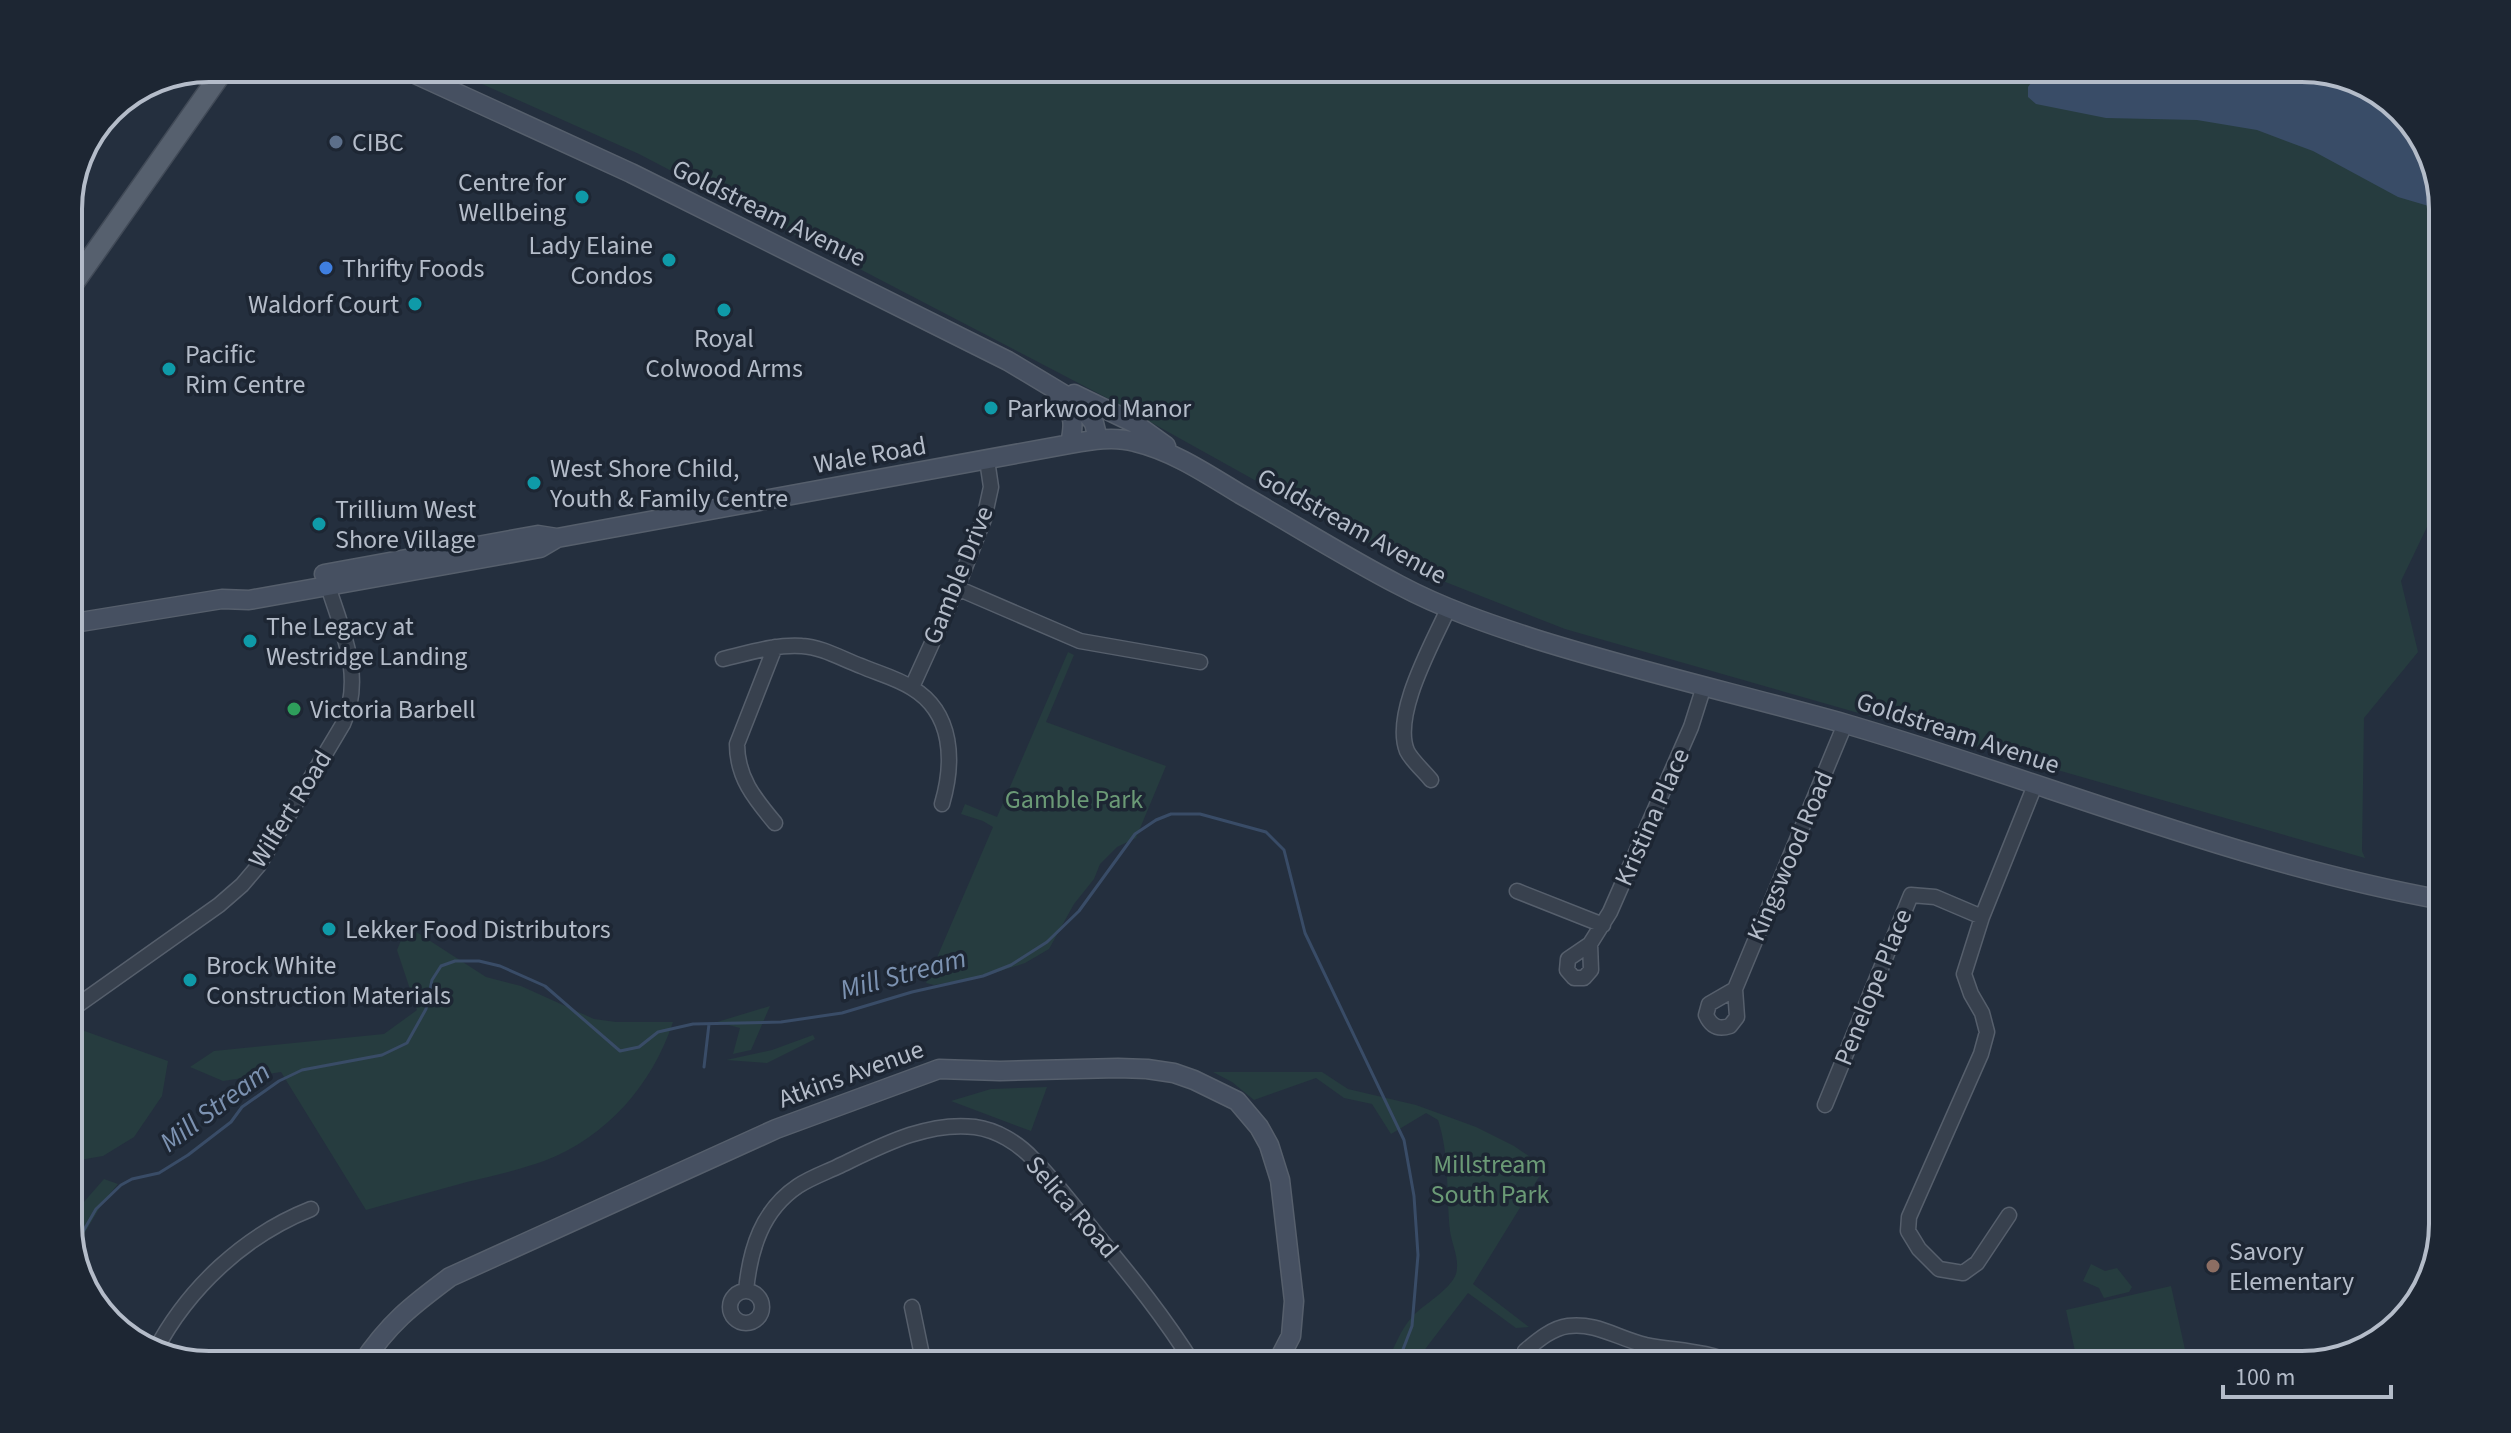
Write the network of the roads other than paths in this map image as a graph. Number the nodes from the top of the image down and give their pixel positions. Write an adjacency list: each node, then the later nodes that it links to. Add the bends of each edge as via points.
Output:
1 (215, 82): 3 (main road)
2 (433, 82): 4 (main road, Goldstream Avenue, via 631,173)
3 (82, 271)
4 (1046, 383): 5 (main road, Goldstream Avenue, via 1088,413); 6 (main road, via 1074,420); 8 (main road, via 1134,423)
5 (1098, 439): 6 (main road, Wale Road); 8 (main road, Goldstream Avenue, via 1133,441)
6 (1070, 444): 7 (main road, Wale Road)
7 (987, 460): 9 (main road, Wale Road, via 557,538 538,535); 10 (street, Gamble Drive, via 989,502)
8 (1194, 466): 11 (main road, Goldstream Avenue, via 1351,560)
9 (326, 580): 12 (main road, Wale Road, via 247,588 222,599); 29 (street, Wilfert Road, via 352,661 350,709 271,846 242,885 219,905)
10 (957, 588): 15 (street, via 1080,641); 17 (street, Gamble Drive)
11 (1448, 609): 16 (main road, Goldstream Avenue, via 1575,652); 19 (street, via 1411,694 1403,736 1408,753)
12 (82, 622)
13 (775, 647): 14 (street); 17 (street, via 818,649); 22 (street, via 737,744 743,780)
14 (723, 659)
15 (1200, 662)
16 (1704, 686): 18 (main road, Goldstream Avenue); 26 (street, Kristina Place)
17 (912, 687): 21 (street, via 937,714 949,743 949,779)
18 (1845, 724): 20 (main road, Goldstream Avenue); 28 (street, Kingswood Road)
19 (1431, 780)
20 (2035, 785): 24 (main road, Goldstream Avenue, via 2335,877); 25 (street)
21 (942, 804)
22 (775, 823)
23 (1517, 891): 26 (street)
24 (2429, 897)
25 (1982, 917): 30 (street, Penelope Place, via 1935,897 1911,895); 32 (street, via 1964,974 1987,1032 1909,1217 1908,1231 1939,1269 1963,1273 1977,1263)
26 (1603, 925): 27 (street, Kristina Place)
27 (1590, 944)
28 (1735, 989)
29 (82, 1002)
30 (1825, 1105)
31 (311, 1209): 35 (street, via 282,1221 225,1263 185,1303)
32 (2009, 1215)
33 (746, 1291): 38 (street, Selica Road, via 761,1227 798,1186 889,1142 929,1130 977,1128 998,1134 1033,1158)
34 (912, 1307): 37 (street)
35 (160, 1341)
36 (370, 1351): 39 (main road, Atkins Avenue, via 403,1312 450,1277 788,1124 939,1069 1118,1068 1174,1073 1237,1101 1269,1145 1280,1180 1294,1301 1291,1336)
37 (921, 1351)
38 (1185, 1351)
39 (1283, 1351)
40 (1525, 1351): 41 (street, via 1564,1326 1586,1325 1644,1344)
41 (1697, 1351)

